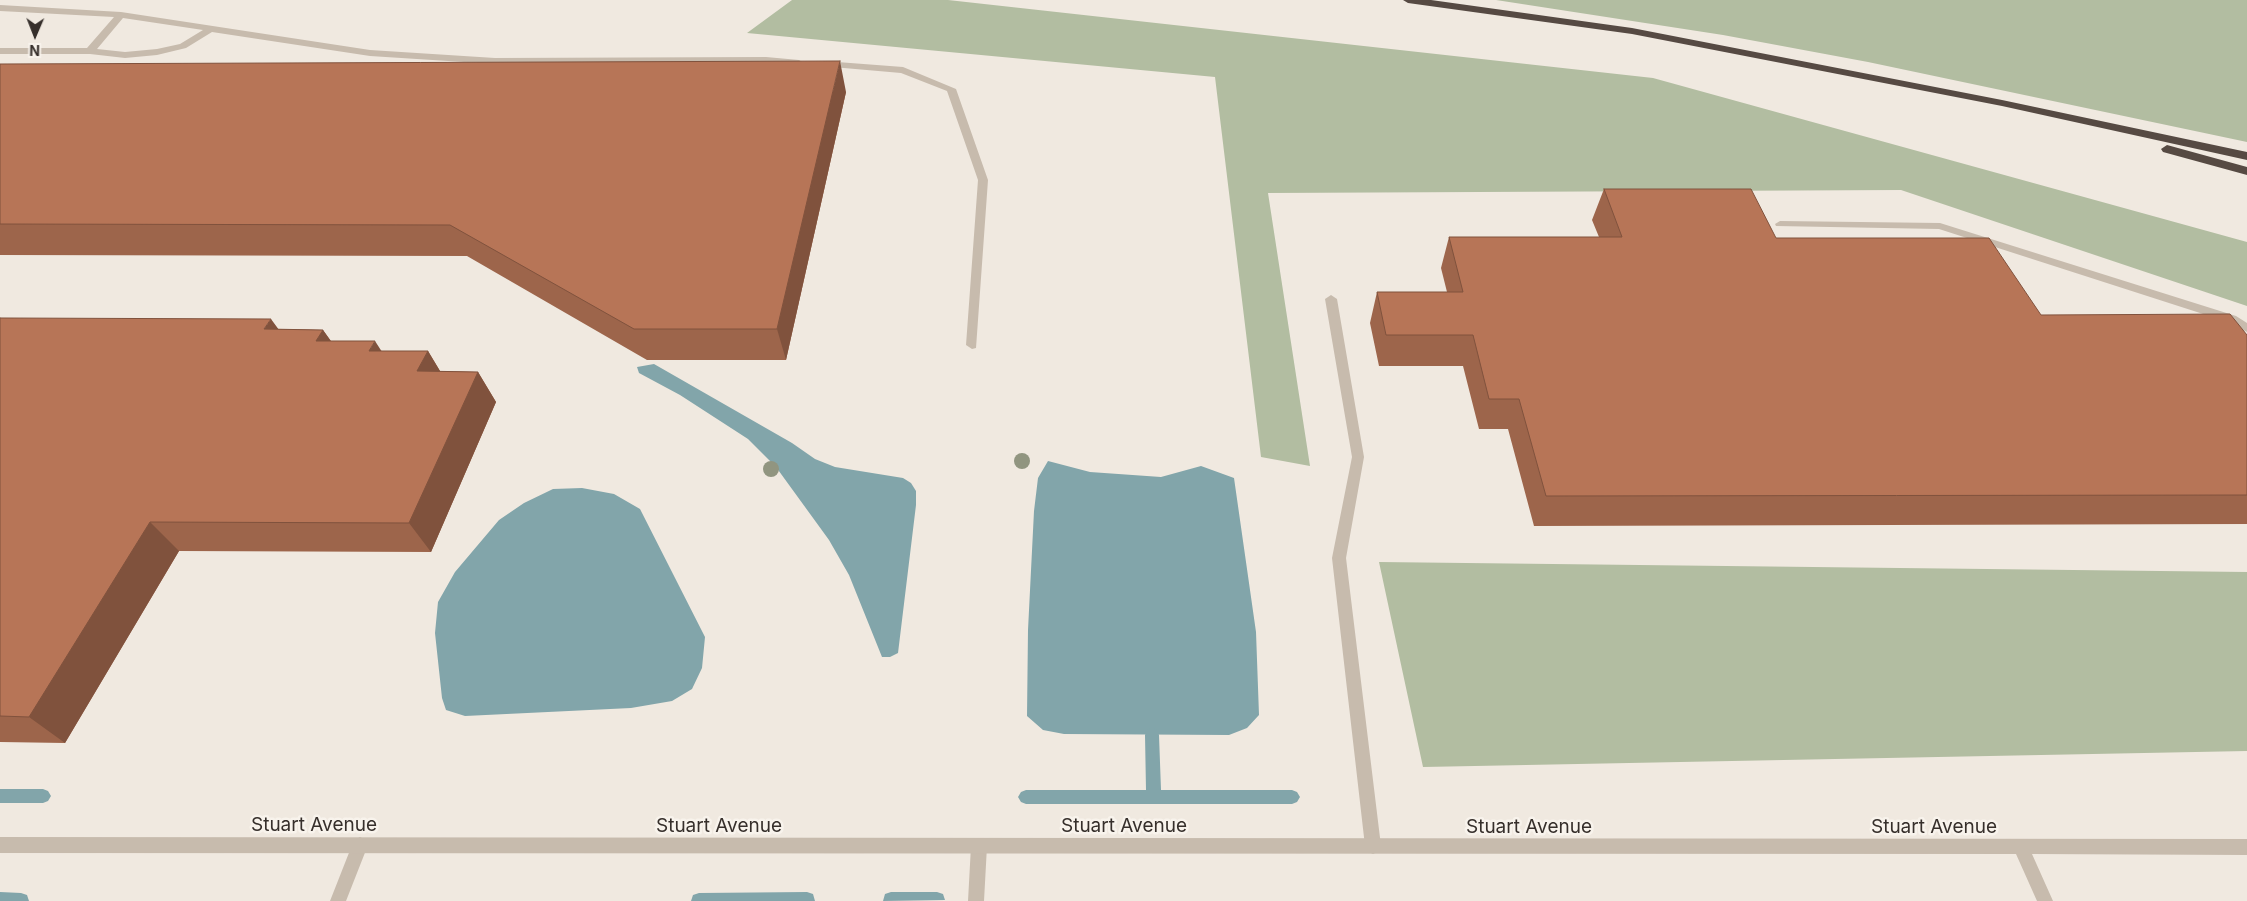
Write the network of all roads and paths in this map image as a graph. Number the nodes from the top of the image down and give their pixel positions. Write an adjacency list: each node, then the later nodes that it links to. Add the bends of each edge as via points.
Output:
1 (1408, 0): 7 (highway, via 1632,31)
2 (0, 8): 3 (street)
3 (121, 15): 4 (street); 6 (street)
4 (209, 30): 6 (street, via 183,46 157,52 125,55); 13 (street, via 370,53 495,62 766,60 903,70 951,89 982,180)
5 (0, 51): 6 (street)
6 (90, 51)
7 (2002, 103): 8 (highway); 9 (highway)
8 (2247, 156)
9 (2247, 170)
10 (1780, 224): 12 (street, via 1940,226 2232,319)
11 (1332, 299): 17 (street, via 1358,457 1339,558)
12 (2247, 328)
13 (972, 345)
14 (0, 845): 15 (street, Stuart Avenue)
15 (360, 845): 16 (street, Stuart Avenue); 20 (street)
16 (979, 846): 17 (street, Stuart Avenue); 21 (street)
17 (1374, 846): 19 (street, Stuart Avenue)
18 (2247, 847): 19 (street, Stuart Avenue)
19 (2021, 848): 22 (street)
20 (338, 901)
21 (976, 901)
22 (2045, 901)

